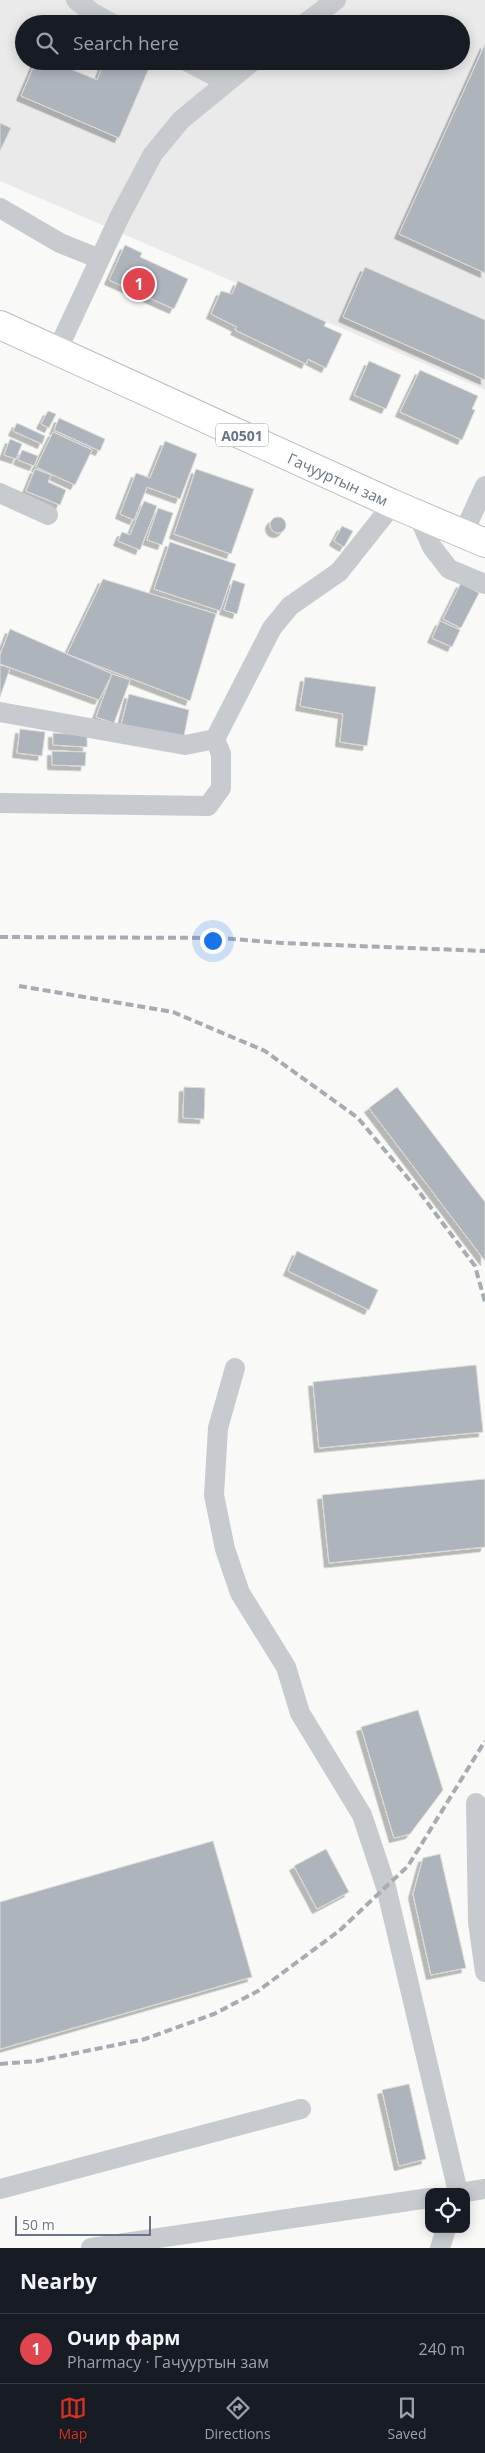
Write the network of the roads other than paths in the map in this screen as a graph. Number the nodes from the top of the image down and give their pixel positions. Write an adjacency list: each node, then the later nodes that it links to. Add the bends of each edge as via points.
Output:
1 (76, 0): 3 (street)
2 (326, 3): 4 (street)
3 (97, 15)
4 (313, 15)
5 (203, 70): 7 (street)
6 (241, 70): 7 (street)
7 (226, 82): 9 (street, via 181,120 153,154)
8 (0, 208): 9 (street, via 60,243)
9 (100, 259): 11 (street)
10 (0, 325): 11 (highway, Гачууртын зам / A0501)
11 (57, 351): 14 (highway, Гачууртын зам / A0501)
12 (485, 486): 17 (street)
13 (0, 493): 15 (street)
14 (391, 503): 16 (highway, Гачууртын зам / A0501); 20 (street, via 390,509 339,572 290,606 272,628)
15 (48, 515)
16 (418, 515): 17 (highway, Гачууртын зам / A0501); 18 (street, via 432,547 449,569)
17 (474, 538)
18 (485, 584)
19 (0, 712): 20 (street, via 185,745)
20 (215, 739): 21 (street, via 221,754 221,788 208,806)
21 (0, 803)
22 (235, 1368): 26 (street, via 217,1438 214,1496 224,1549 240,1593 286,1667 300,1714 362,1815 386,1887)
23 (476, 1803): 24 (street, via 478,1922)
24 (485, 1972)
25 (301, 2109): 27 (street)
26 (457, 2188)
27 (0, 2189)
28 (485, 2189): 29 (street)
29 (470, 2191)
30 (425, 2199): 32 (street)
31 (445, 2233): 33 (street)
32 (91, 2248)
33 (440, 2248)

